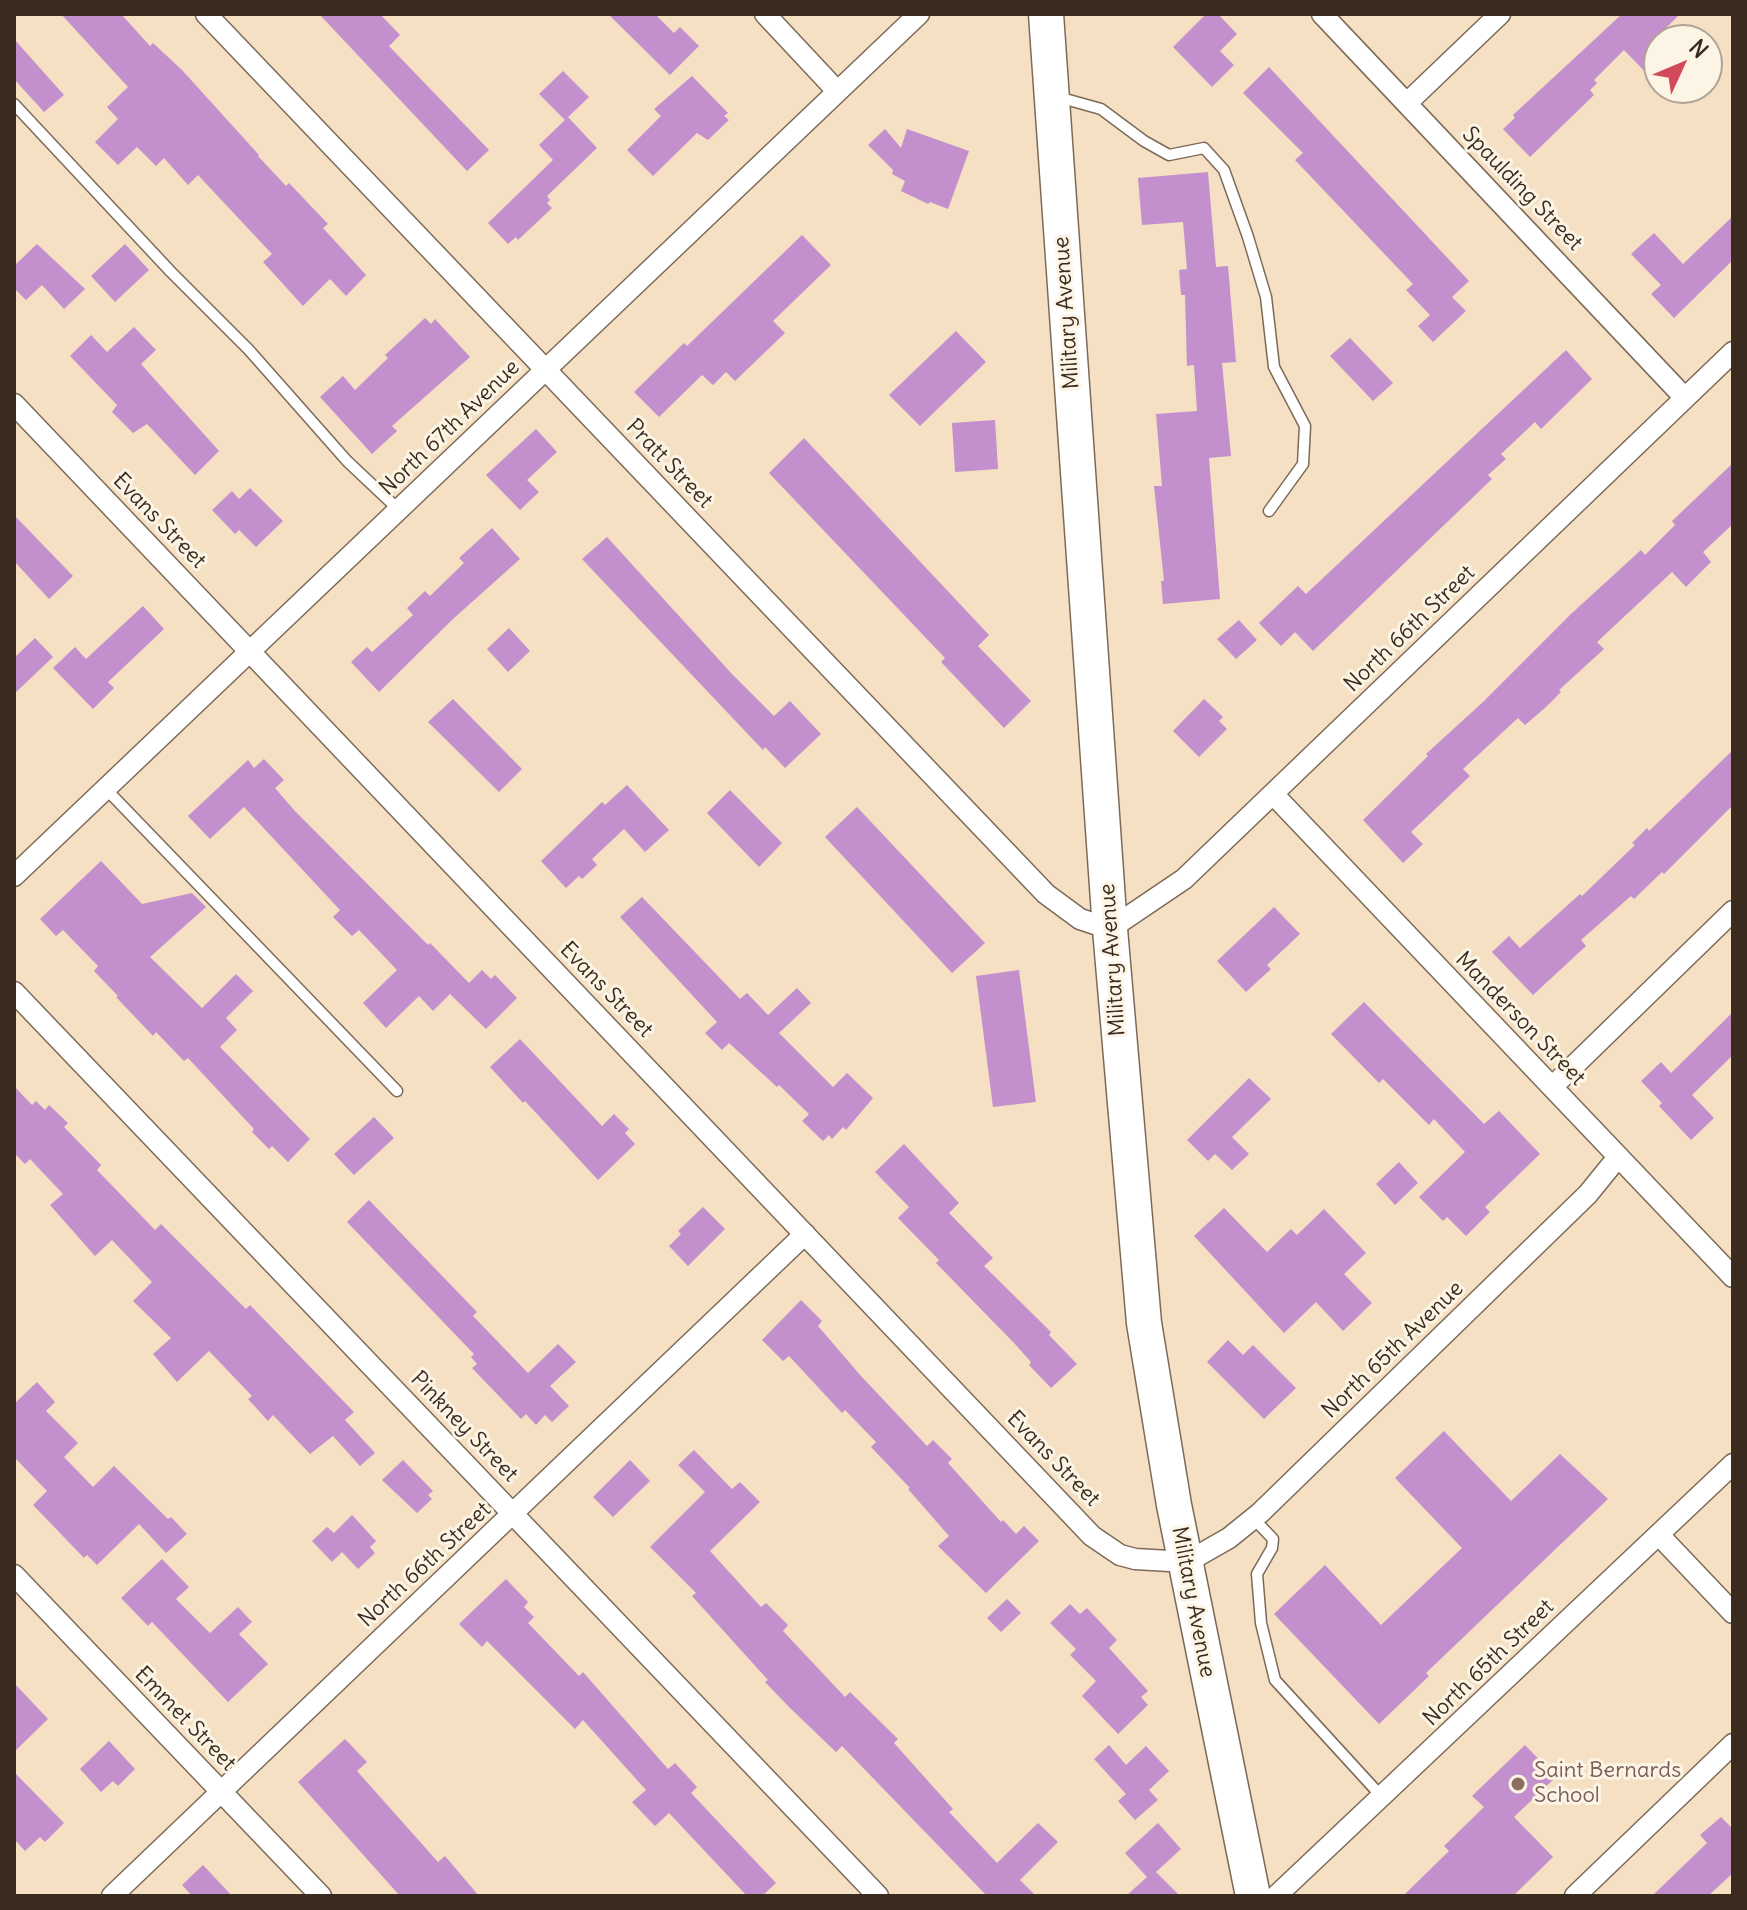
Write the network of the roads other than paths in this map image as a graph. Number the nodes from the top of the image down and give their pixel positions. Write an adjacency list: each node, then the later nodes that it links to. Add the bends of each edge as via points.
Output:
1 (206, 14): 12 (street, Pratt Street)
2 (765, 14): 7 (street)
3 (919, 14): 7 (street, North 67th Avenue)
4 (1046, 14): 8 (main road, Military Avenue)
5 (1322, 14): 9 (street, Spaulding Street)
6 (1500, 14): 9 (street)
7 (837, 91): 12 (street, North 67th Avenue)
8 (1052, 96): 16 (lane, via 1101,109 1169,155 1204,148 1224,170 1266,297 1274,367 1305,426 1303,464); 22 (main road, Military Avenue)
9 (1407, 103): 13 (street, Spaulding Street)
10 (14, 104): 15 (lane, via 249,350 347,461)
11 (1733, 352): 13 (street, North 66th Street)
12 (546, 370): 15 (street, North 67th Avenue); 22 (street, Pratt Street, via 1046,894 1080,919)
13 (1685, 398): 19 (street, North 66th Street)
14 (14, 404): 17 (street, Evans Street)
15 (399, 510): 17 (street, North 67th Avenue)
16 (1269, 511)
17 (250, 652): 18 (street, North 67th Avenue); 27 (street, Evans Street)
18 (106, 789): 20 (street, North 67th Avenue); 25 (lane)
19 (1273, 794): 22 (street, North 66th Street, via 1184,879); 24 (street, Manderson Street)
20 (14, 876)
21 (1733, 911): 24 (street)
22 (1110, 929): 33 (main road, Military Avenue, via 1144,1323)
23 (14, 992): 30 (street, Pinkney Street)
24 (1552, 1087): 26 (street, Manderson Street)
25 (397, 1091)
26 (1618, 1157): 28 (street, Manderson Street); 31 (street, North 65th Avenue, via 1588,1194)
27 (805, 1234): 30 (street, North 66th Street); 33 (street, Evans Street, via 1092,1536 1120,1555)
28 (1733, 1277)
29 (1733, 1464): 32 (street, North 65th Street)
30 (514, 1514): 37 (street, North 66th Street); 41 (street, Pinkney Street)
31 (1253, 1518): 33 (street, North 65th Avenue); 38 (lane, via 1273,1539 1257,1574 1261,1623 1275,1680)
32 (1659, 1535): 35 (street); 38 (street, North 65th Street)
33 (1187, 1562): 42 (main road, Military Avenue)
34 (14, 1575): 37 (street, Emmet Street)
35 (1733, 1613)
36 (1733, 1744): 44 (street)
37 (222, 1792): 39 (street, North 66th Street); 40 (street, Emmet Street)
38 (1382, 1798): 43 (street, North 65th Street)
39 (112, 1896)
40 (321, 1896)
41 (878, 1896)
42 (1253, 1896)
43 (1276, 1896)
44 (1575, 1896)

